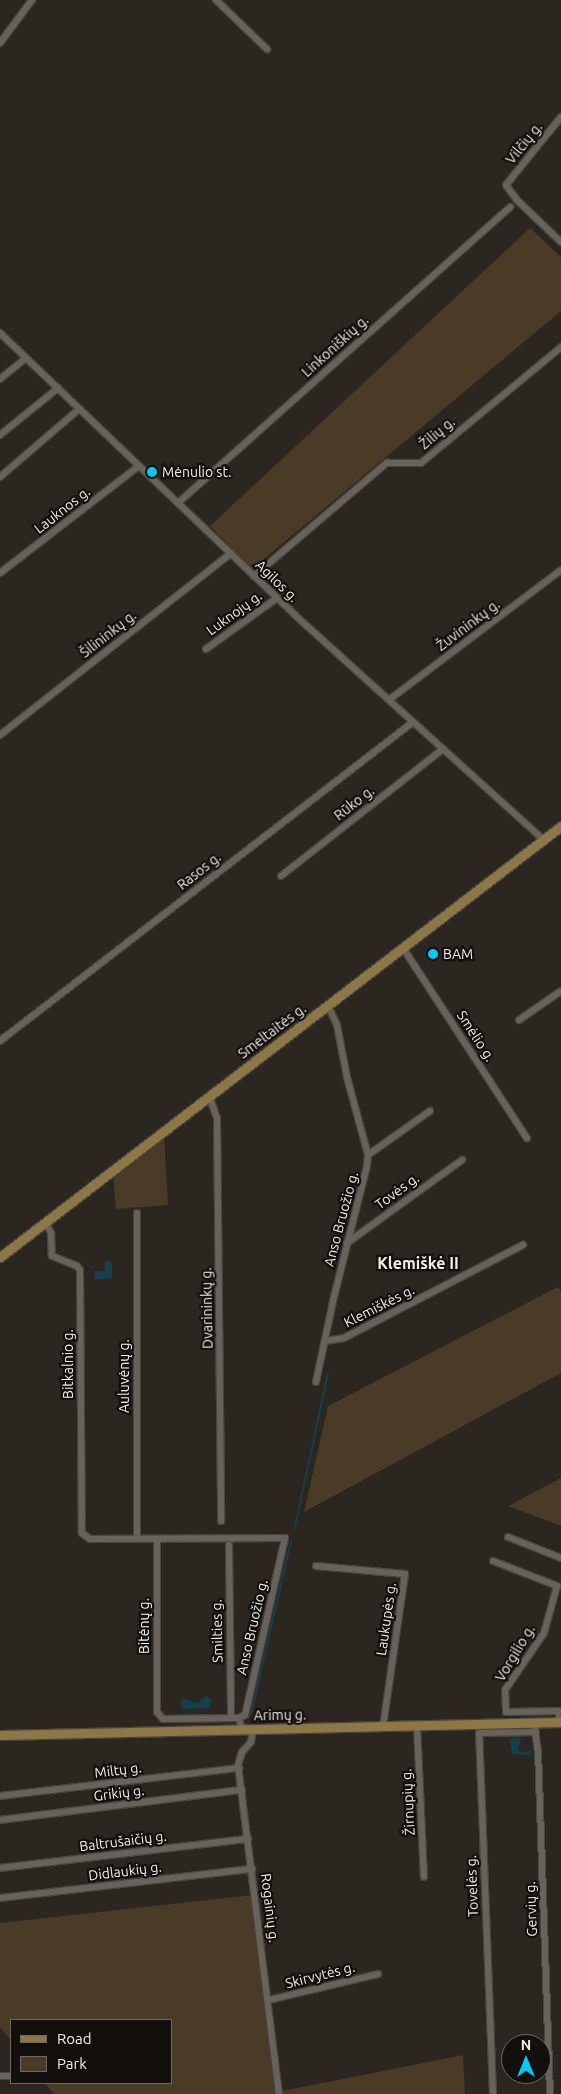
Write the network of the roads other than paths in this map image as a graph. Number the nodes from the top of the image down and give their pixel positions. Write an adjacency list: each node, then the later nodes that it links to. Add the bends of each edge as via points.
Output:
1 (31, 0): 3 (street)
2 (216, 0): 4 (street)
3 (0, 43)
4 (267, 49)
5 (561, 117): 7 (street, Vilčių g., via 506,185)
6 (510, 207): 17 (street, Linkoniškių g.)
7 (561, 242)
8 (0, 333): 10 (street, Agilos g.)
9 (561, 347): 21 (street, Žilių g., via 421,463 388,463)
10 (26, 358): 11 (street); 12 (street, Agilos g.)
11 (0, 379)
12 (58, 388): 13 (street, Agilos g.); 14 (street)
13 (79, 409): 15 (street, Agilos g.); 16 (street)
14 (0, 436)
15 (139, 466): 17 (street, Agilos g.); 20 (street, Lauknos g.)
16 (0, 477)
17 (178, 503): 18 (street, Agilos g.)
18 (231, 554): 21 (street, Agilos g.); 26 (street, Šilininkų g.)
19 (561, 570): 24 (street, Žuvininkų g.)
20 (0, 573)
21 (254, 576): 22 (street, Agilos g.)
22 (277, 598): 23 (street, Luknojų g.); 24 (street, Agilos g.)
23 (206, 649)
24 (390, 699): 25 (street, Agilos g.)
25 (413, 722): 27 (street, Agilos g.); 35 (street, Rasos g.)
26 (0, 735)
27 (444, 749): 29 (street, Agilos g.); 30 (street, Rūko g.)
28 (561, 826): 29 (main road, Smeltaitės g.)
29 (544, 840): 31 (main road, Smeltaitės g.)
30 (281, 876)
31 (403, 948): 33 (main road, Smeltaitės g.); 38 (street, Smėlio g.)
32 (561, 991): 34 (street)
33 (328, 1006): 36 (main road, Smeltaitės g.); 39 (street, Anso Bruožio g., via 337,1025)
34 (519, 1020)
35 (0, 1040)
36 (209, 1096): 42 (main road, Smeltaitės g.); 48 (street, Dvarininkų g., via 217,1118)
37 (430, 1111): 39 (street)
38 (527, 1138)
39 (368, 1155): 43 (street, Anso Bruožio g., via 368,1166)
40 (462, 1160): 43 (street, Tovės g.)
41 (137, 1213): 50 (street, Auluvėnų g.)
42 (45, 1222): 45 (main road, Smeltaitės g.); 50 (street, Bitkalnio g., via 51,1233 52,1256 80,1270 82,1534 90,1539)
43 (347, 1243): 46 (street, Anso Bruožio g.)
44 (522, 1245): 46 (street, Klemiškės g., via 344,1338)
45 (0, 1257)
46 (325, 1341): 47 (street, Anso Bruožio g.)
47 (316, 1382)
48 (221, 1521)
49 (508, 1537): 53 (street)
50 (136, 1539): 51 (street)
51 (157, 1540): 56 (street, Bitėnų g., via 157,1712 163,1719); 57 (street, Anso Bruožio g., via 285,1538 245,1715)
52 (229, 1545): 56 (street, Smilties g.)
53 (561, 1558)
54 (493, 1561): 58 (street, Vorgilio g., via 558,1586 544,1633 505,1690 506,1712 559,1712)
55 (316, 1566): 59 (street, Laukupės g., via 405,1574)
56 (231, 1717): 57 (street)
57 (239, 1718): 62 (street)
58 (560, 1722): 61 (main road, Arimų g.)
59 (383, 1726): 60 (main road, Arimų g.); 63 (main road, Arimų g.)
60 (417, 1726): 61 (main road, Arimų g.); 72 (street, Žirnupių g.)
61 (535, 1727): 79 (street, Tovelės g., via 479,1733); 80 (street, Gervių g.)
62 (242, 1730): 63 (main road, Arimų g.); 64 (main road, Arimų g.)
63 (253, 1730): 65 (street, via 251,1742 239,1759)
64 (0, 1735)
65 (239, 1768): 66 (street, Rogainių g.); 67 (street, Miltų g.)
66 (242, 1790): 68 (street, Grikių g.); 69 (street, Rogainių g.)
67 (0, 1796)
68 (0, 1820)
69 (248, 1839): 70 (street, Baltrušaičių g.); 71 (street, Rogainių g.)
70 (0, 1868)
71 (252, 1869): 73 (street, Didlaukių g.); 75 (street, Rogainių g.)
72 (424, 1877)
73 (0, 1898)
74 (378, 1974): 75 (street, Skirvytės g.)
75 (269, 2000): 78 (street, Rogainių g.)
76 (0, 2076): 77 (street)
77 (10, 2076)
78 (279, 2094)
79 (493, 2094)
80 (550, 2094)

